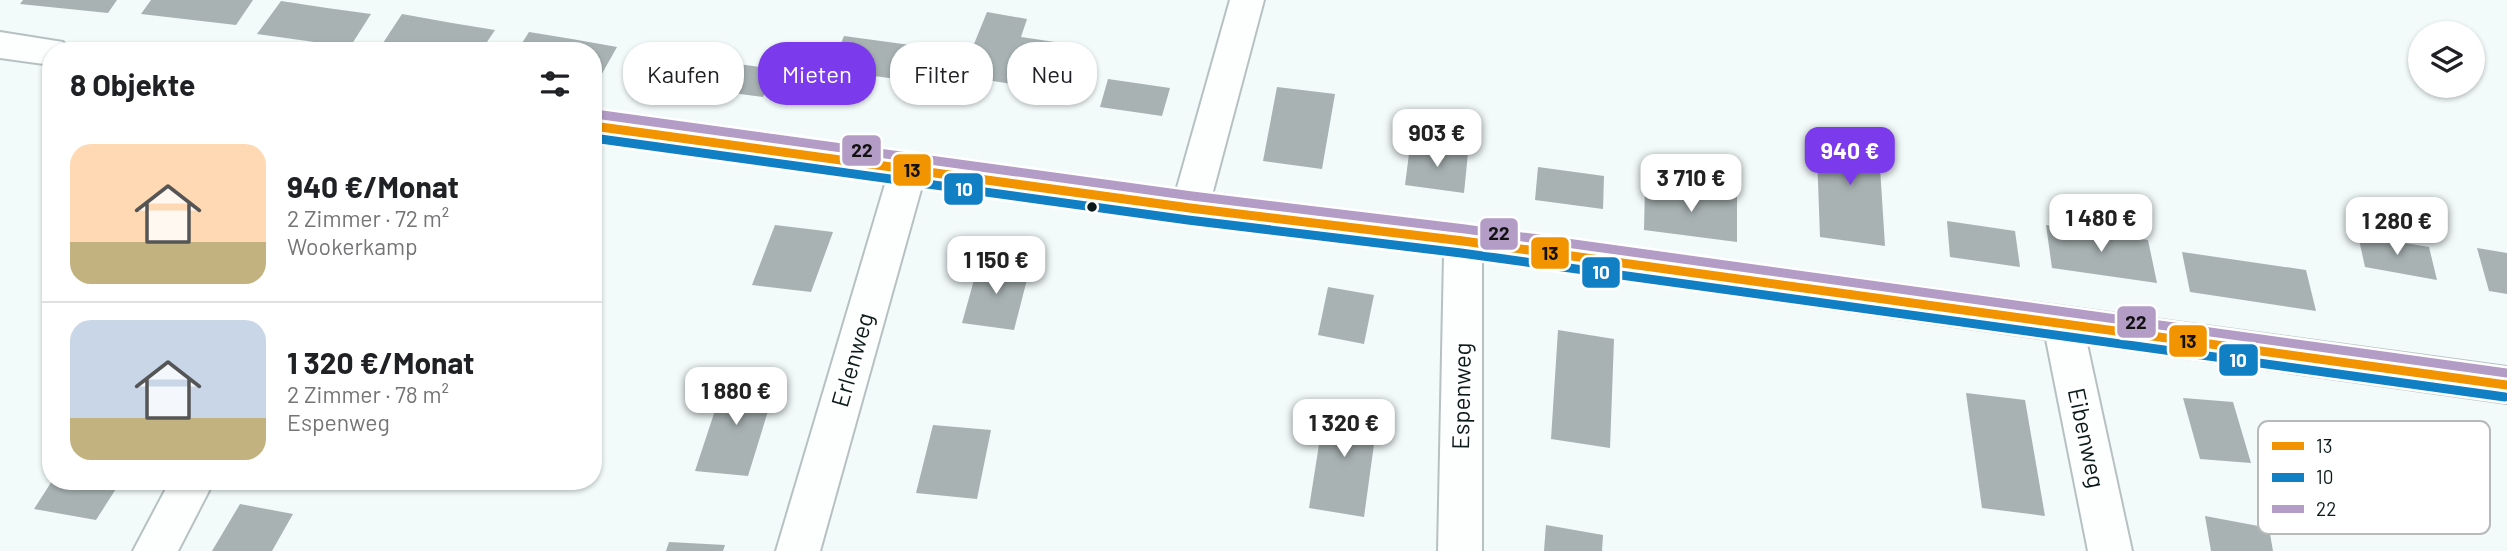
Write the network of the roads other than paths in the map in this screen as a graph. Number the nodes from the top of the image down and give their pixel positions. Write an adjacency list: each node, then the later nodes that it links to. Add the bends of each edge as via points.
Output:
1 (1247, 0): 6 (street)
2 (0, 45): 3 (street)
3 (42, 51)
4 (602, 127): 5 (street)
5 (908, 169): 6 (street); 12 (street, Erlenweg)
6 (1190, 208): 7 (street)
7 (1464, 241): 8 (street); 13 (street, Espenweg)
8 (2063, 326): 9 (street); 14 (street, Eibenweg)
9 (2507, 385)
10 (188, 490): 11 (street)
11 (155, 551)
12 (798, 551)
13 (1460, 551)
14 (2110, 551)

